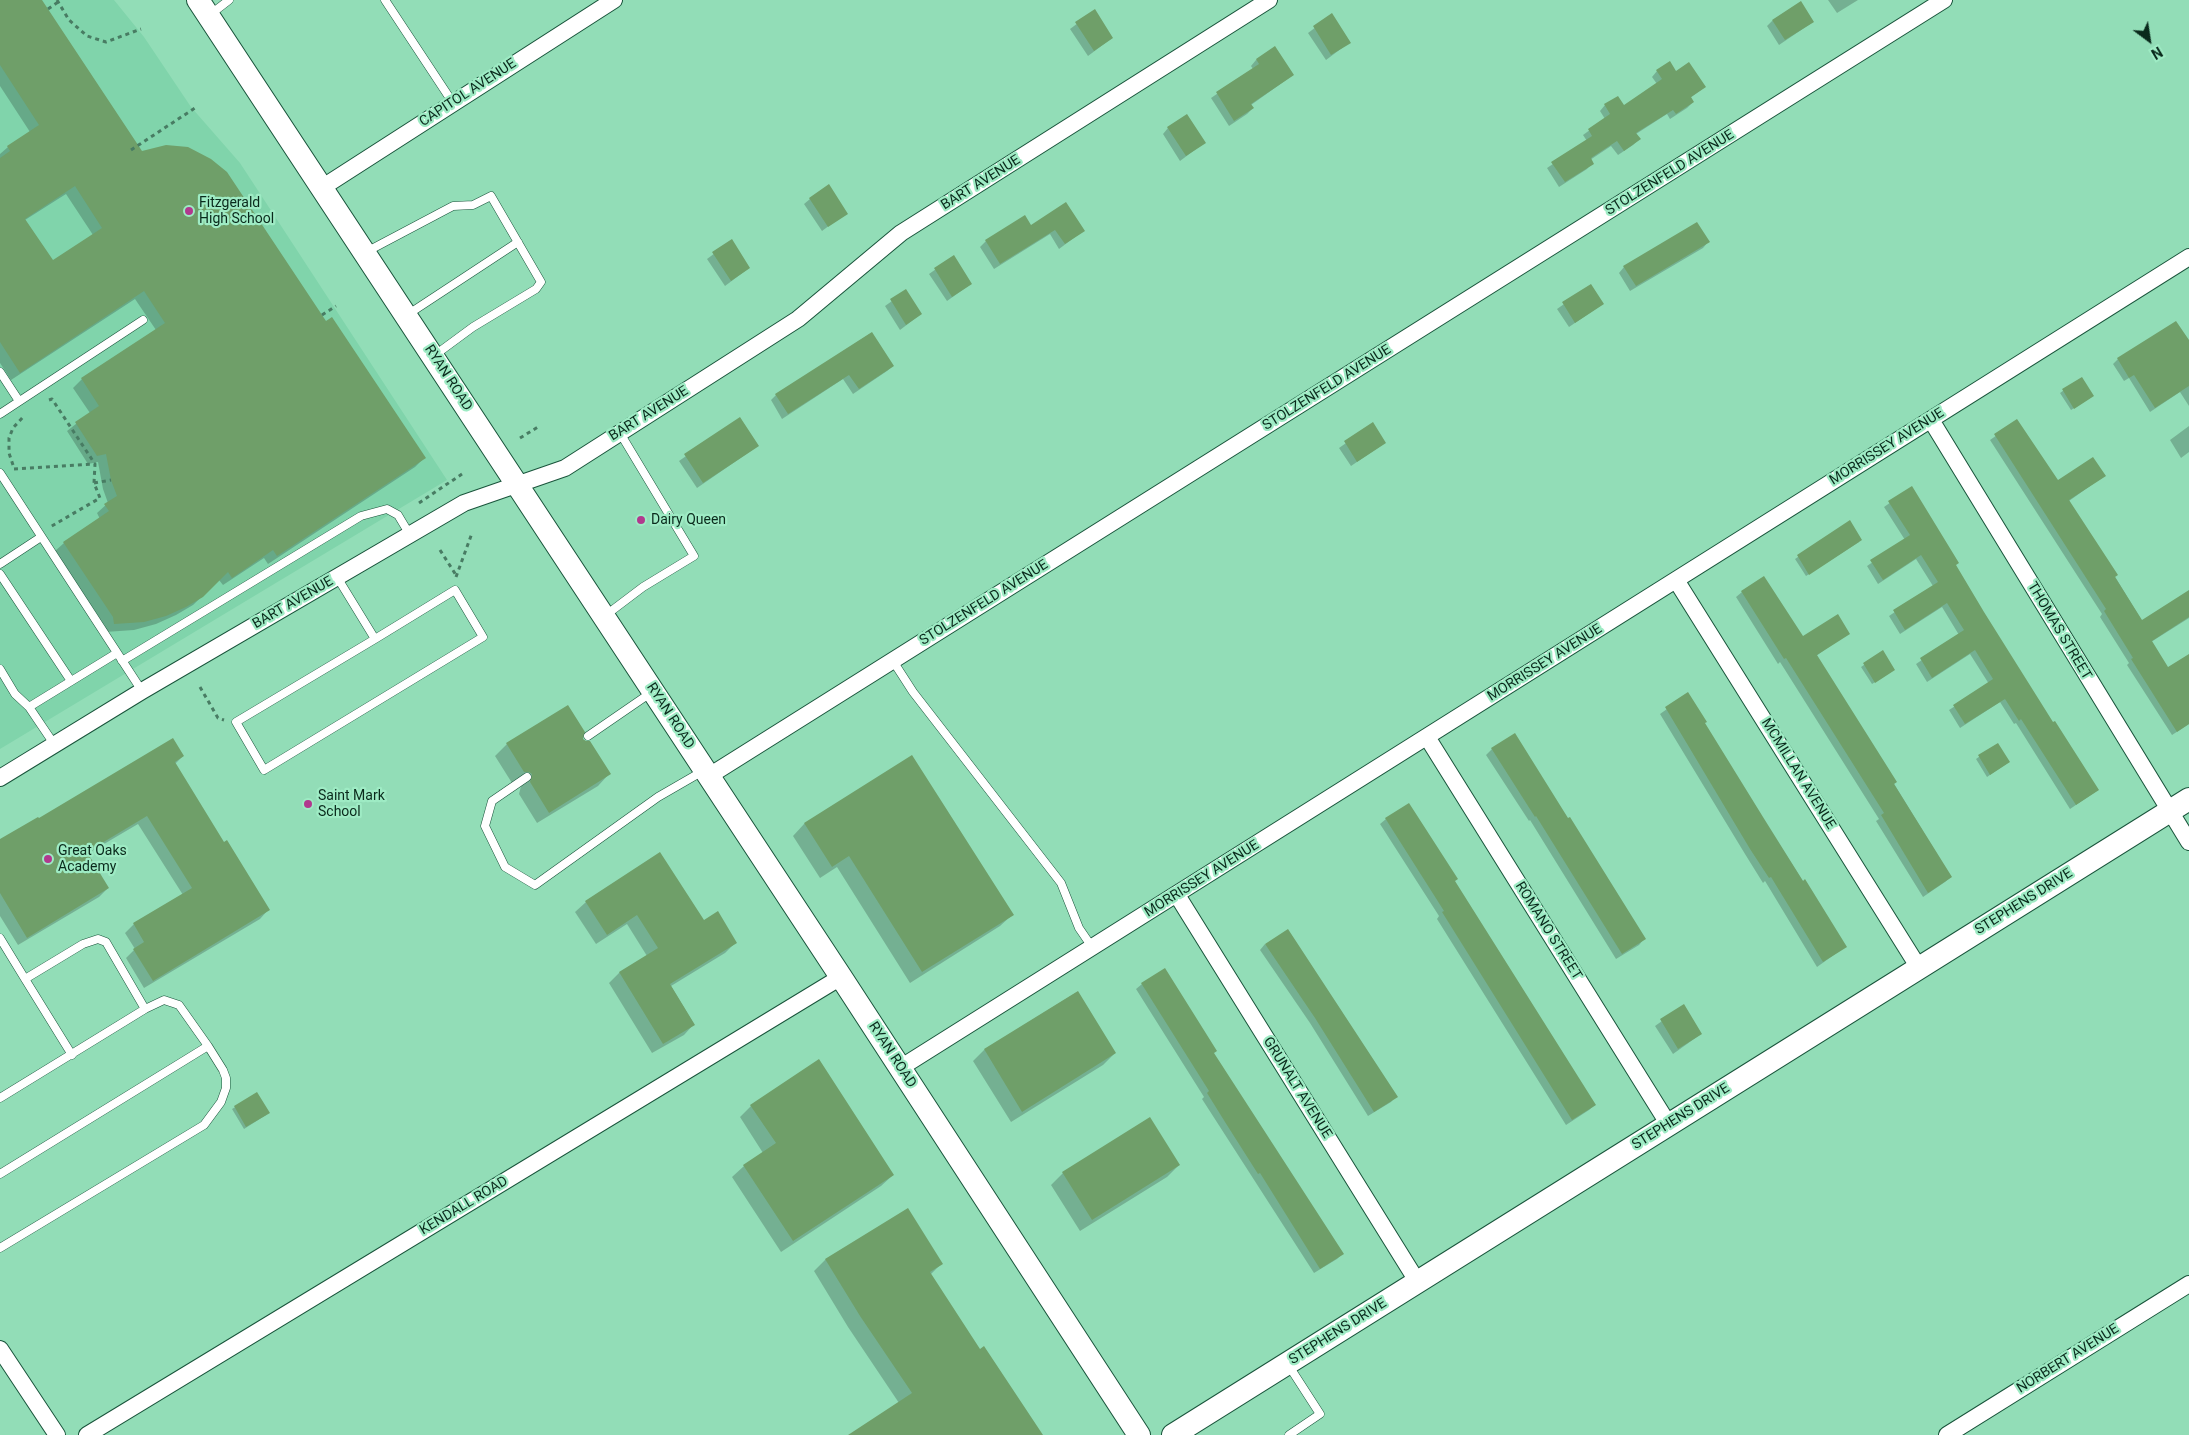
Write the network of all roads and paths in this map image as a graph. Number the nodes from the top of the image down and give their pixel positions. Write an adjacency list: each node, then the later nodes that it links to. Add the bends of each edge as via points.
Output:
1 (229, 0): 7 (lane)
2 (385, 0): 10 (lane)
3 (614, 0): 10 (street, CAPITOL AVENUE)
4 (1269, 0): 29 (street, BART AVENUE, via 901,233 798,319)
5 (1944, 0): 57 (street, STOLZENFELD AVENUE)
6 (58, 1): 8 (path); 9 (path, via 70,20 87,36 106,42)
7 (203, 8): 13 (main road, RYAN ROAD)
8 (48, 9)
9 (141, 29)
10 (453, 103): 13 (street, CAPITOL AVENUE)
11 (195, 108): 12 (path)
12 (131, 150)
13 (323, 187): 15 (main road, RYAN ROAD)
14 (518, 242): 15 (lane, via 491,196 473,205 454,206); 18 (lane); 21 (lane, via 541,282 536,289 473,327)
15 (366, 252): 18 (main road, RYAN ROAD)
16 (2189, 258): 27 (street, MORRISSEY AVENUE)
17 (336, 306): 19 (path)
18 (407, 314): 21 (main road, RYAN ROAD)
19 (322, 315)
20 (143, 320): 23 (lane)
21 (434, 356): 38 (main road, RYAN ROAD)
22 (0, 372): 23 (lane)
23 (19, 401): 26 (lane)
24 (44, 404): 31 (path, via 52,399)
25 (29, 413): 32 (path, via 13,428 9,438)
26 (0, 414)
27 (1931, 420): 51 (street, MORRISSEY AVENUE); 72 (street, THOMAS STREET)
28 (538, 427): 30 (path)
29 (620, 433): 38 (street, BART AVENUE, via 565,468); 53 (lane, via 694,556 643,587)
30 (520, 438)
31 (95, 464): 32 (path); 37 (path)
32 (14, 469): 34 (path)
33 (0, 473): 45 (lane)
34 (17, 474)
35 (462, 474): 39 (path, via 452,484)
36 (111, 480): 37 (path)
37 (94, 482): 41 (path, via 100,498)
38 (518, 484): 44 (street, BART AVENUE, via 464,503); 53 (main road, RYAN ROAD)
39 (419, 503)
40 (45, 519): 41 (path)
41 (50, 527): 43 (path)
42 (472, 533): 49 (path)
43 (56, 535)
44 (410, 535): 50 (street, BART AVENUE); 56 (lane, via 398,515 387,509 361,516)
45 (42, 537): 47 (lane); 55 (lane)
46 (440, 550): 49 (path)
47 (0, 564)
48 (0, 574): 59 (lane)
49 (457, 575): 52 (path)
50 (337, 577): 54 (lane); 62 (street, BART AVENUE)
51 (1676, 580): 66 (street, MORRISSEY AVENUE); 77 (street, MCMILLAN AVENUE)
52 (454, 590): 54 (lane); 64 (lane, via 483,637 273,765 264,770)
53 (604, 617): 61 (main road, RYAN ROAD)
54 (375, 638): 64 (lane)
55 (117, 653): 56 (lane); 59 (lane)
56 (122, 661): 62 (lane)
57 (893, 661): 68 (street, STOLZENFELD AVENUE); 76 (lane, via 913,692 1061,883 1079,928)
58 (0, 670): 63 (lane, via 15,694)
59 (71, 681): 63 (lane)
60 (200, 688): 64 (path, via 218,718)
61 (653, 690): 65 (lane); 68 (main road, RYAN ROAD)
62 (142, 691): 67 (street, BART AVENUE)
63 (30, 707): 67 (lane)
64 (236, 722)
65 (588, 736)
66 (1427, 737): 74 (street, MORRISSEY AVENUE); 85 (street, ROMANO STREET)
67 (54, 744): 70 (street, BART AVENUE)
68 (707, 773): 69 (lane, via 658,797 535,885 505,867 485,826 492,801); 78 (main road, RYAN ROAD)
69 (527, 777)
70 (0, 778)
71 (2189, 799): 72 (main road, STEPHENS DRIVE)
72 (2169, 811): 73 (street, THOMAS STREET); 77 (main road, STEPHENS DRIVE)
73 (2189, 842)
74 (1177, 895): 76 (street, MORRISSEY AVENUE); 88 (street, GRUNALT AVENUE)
75 (0, 938): 79 (lane)
76 (1092, 948): 83 (street, MORRISSEY AVENUE)
77 (1919, 968): 85 (main road, STEPHENS DRIVE)
78 (842, 977): 83 (main road, RYAN ROAD); 93 (street, KENDALL ROAD)
79 (24, 979): 80 (lane, via 83,944 98,939 106,942); 82 (lane)
80 (145, 1009): 81 (lane, via 164,1000 179,1005); 82 (lane)
81 (208, 1046): 86 (lane); 87 (lane, via 223,1070 226,1088 222,1102 204,1125)
82 (72, 1055): 84 (lane)
83 (900, 1068): 94 (main road, RYAN ROAD)
84 (0, 1098)
85 (1668, 1125): 88 (main road, STEPHENS DRIVE)
86 (0, 1174)
87 (0, 1248)
88 (1418, 1281): 91 (main road, STEPHENS DRIVE)
89 (2189, 1284): 97 (street, NORBERT AVENUE)
90 (0, 1348): 92 (street)
91 (1287, 1364): 95 (main road, STEPHENS DRIVE); 96 (lane, via 1320,1414)
92 (57, 1435)
93 (87, 1435)
94 (1138, 1435)
95 (1173, 1435)
96 (1288, 1435)
97 (1947, 1435)

